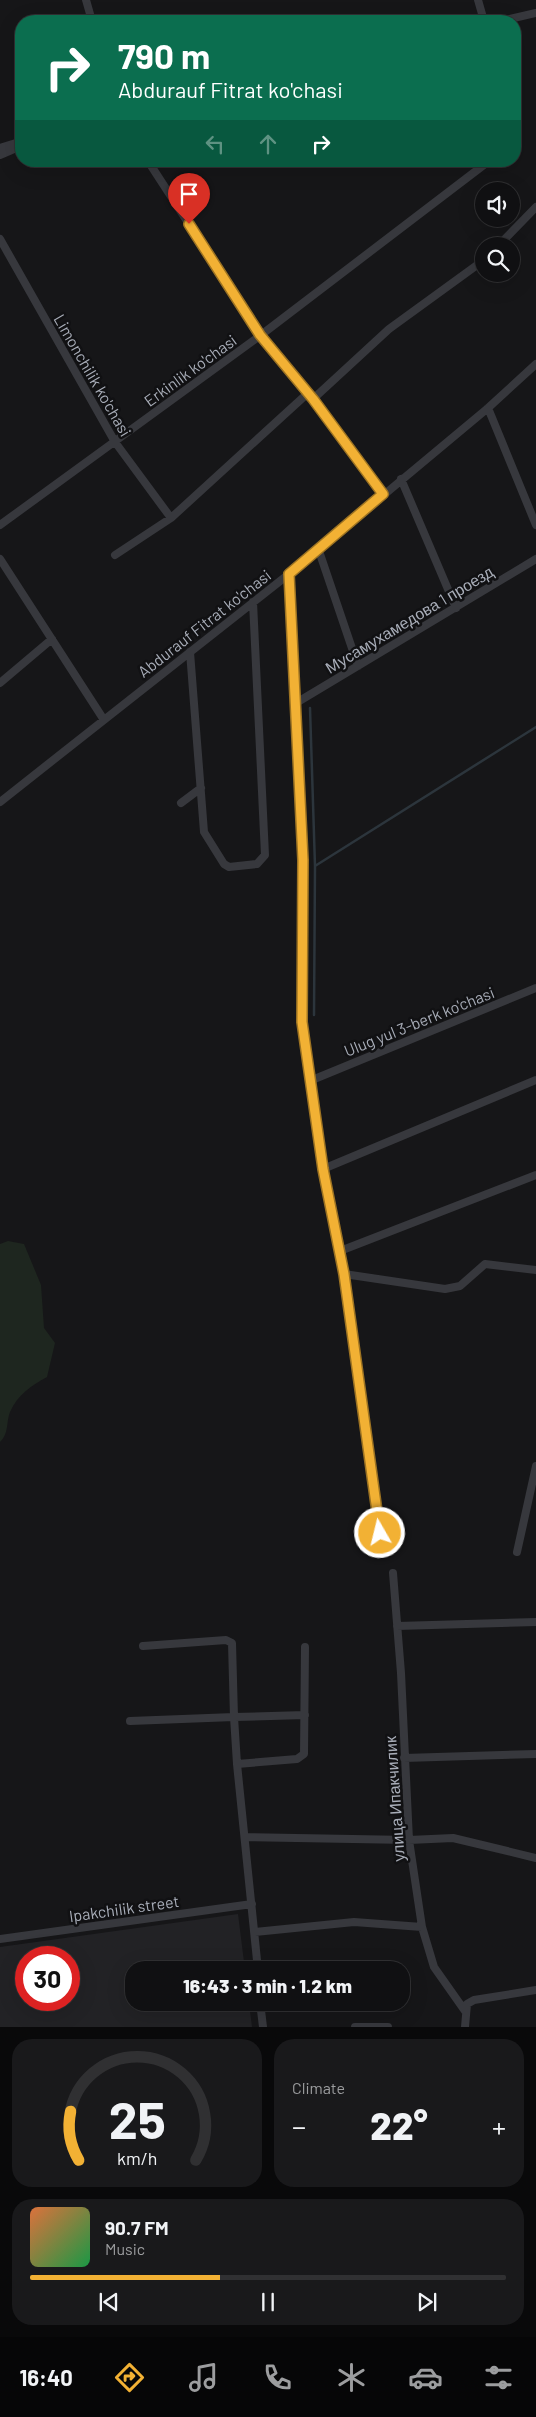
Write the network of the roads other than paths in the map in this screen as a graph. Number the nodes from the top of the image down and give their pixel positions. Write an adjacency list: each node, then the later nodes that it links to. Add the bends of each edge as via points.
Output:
1 (86, 0): 4 (street)
2 (478, 0): 5 (street)
3 (536, 12): 6 (street)
4 (90, 15)
5 (482, 15)
6 (521, 16)
7 (15, 144): 8 (street)
8 (0, 148)
9 (15, 149): 10 (street)
10 (0, 155)
11 (152, 167): 17 (street)
12 (481, 167): 17 (street, Erkinlik ko'chasi)
13 (536, 207): 14 (street)
14 (507, 237)
15 (0, 239): 21 (street, Limonchilik ko'chasi)
16 (475, 267): 19 (street, via 389,329)
17 (260, 335): 19 (street); 21 (street, Erkinlik ko'chasi)
18 (536, 364): 20 (street, Abdurauf Fitrat ko'chasi)
19 (310, 396): 23 (street); 24 (street)
20 (488, 408): 22 (street, Abdurauf Fitrat ko'chasi); 26 (street)
21 (115, 442): 24 (street, Limonchilik ko'chasi); 25 (street, Erkinlik ko'chasi)
22 (401, 479): 23 (street, Abdurauf Fitrat ko'chasi); 33 (street)
23 (383, 494): 27 (street, Abdurauf Fitrat ko'chasi)
24 (171, 518): 28 (street)
25 (0, 524)
26 (536, 525)
27 (318, 548): 31 (street, Abdurauf Fitrat ko'chasi); 36 (street)
28 (115, 555)
29 (536, 558): 33 (street, Мусамухамедова 1 проезд)
30 (0, 559): 34 (street)
31 (289, 574): 32 (street, Abdurauf Fitrat ko'chasi); 38 (street)
32 (253, 602): 35 (street, Abdurauf Fitrat ko'chasi); 40 (street, via 265,855 258,864 229,867 224,864 204,832)
33 (456, 608): 36 (street, Мусамухамедова 1 проезд)
34 (52, 639): 37 (street); 39 (street)
35 (190, 652): 39 (street, Abdurauf Fitrat ko'chasi); 40 (street)
36 (358, 666): 38 (street, Мусамухамедова 1 проезд)
37 (0, 683)
38 (296, 703): 44 (street, via 303,860 302,1022)
39 (104, 720): 41 (street, Abdurauf Fitrat ko'chasi)
40 (201, 788): 42 (street)
41 (0, 802)
42 (181, 803)
43 (536, 988): 44 (street, Ulug yul 3-berk ko'chasi)
44 (312, 1080): 46 (street)
45 (536, 1080): 46 (street)
46 (323, 1169): 48 (street)
47 (536, 1175): 48 (street)
48 (340, 1251): 50 (street)
49 (536, 1270): 50 (street, via 485,1264 460,1286 445,1289)
50 (344, 1274): 52 (street)
51 (536, 1466): 53 (street)
52 (380, 1533)
53 (517, 1552)
54 (393, 1573): 56 (street, улица Ипакчилик)
55 (536, 1622): 56 (street)
56 (397, 1626): 63 (street, улица Ипакчилик)
57 (143, 1646): 60 (street, via 226,1640 232,1643)
58 (305, 1647): 59 (street)
59 (305, 1716): 60 (street); 64 (street, via 304,1754 297,1759)
60 (234, 1717): 61 (street); 64 (street)
61 (130, 1721)
62 (536, 1754): 63 (street)
63 (404, 1758): 66 (street, улица Ипакчилик)
64 (238, 1764): 65 (street)
65 (246, 1837): 66 (street); 68 (street)
66 (409, 1840): 67 (street, via 453,1838); 69 (street, улица Ипакчилик)
67 (536, 1858)
68 (252, 1904): 70 (street); 71 (street, Ipakchilik street)
69 (422, 1927): 70 (street, via 354,1922); 75 (street, улица Ипакчилик, via 434,1967)
70 (254, 1932): 72 (street)
71 (0, 1939)
72 (257, 1961)
73 (536, 1990): 75 (street, via 474,2000 467,2004)
74 (261, 2011): 76 (street)
75 (465, 2011): 79 (street)
76 (262, 2027)
77 (355, 2027): 78 (street)
78 (388, 2027)
79 (465, 2027)

